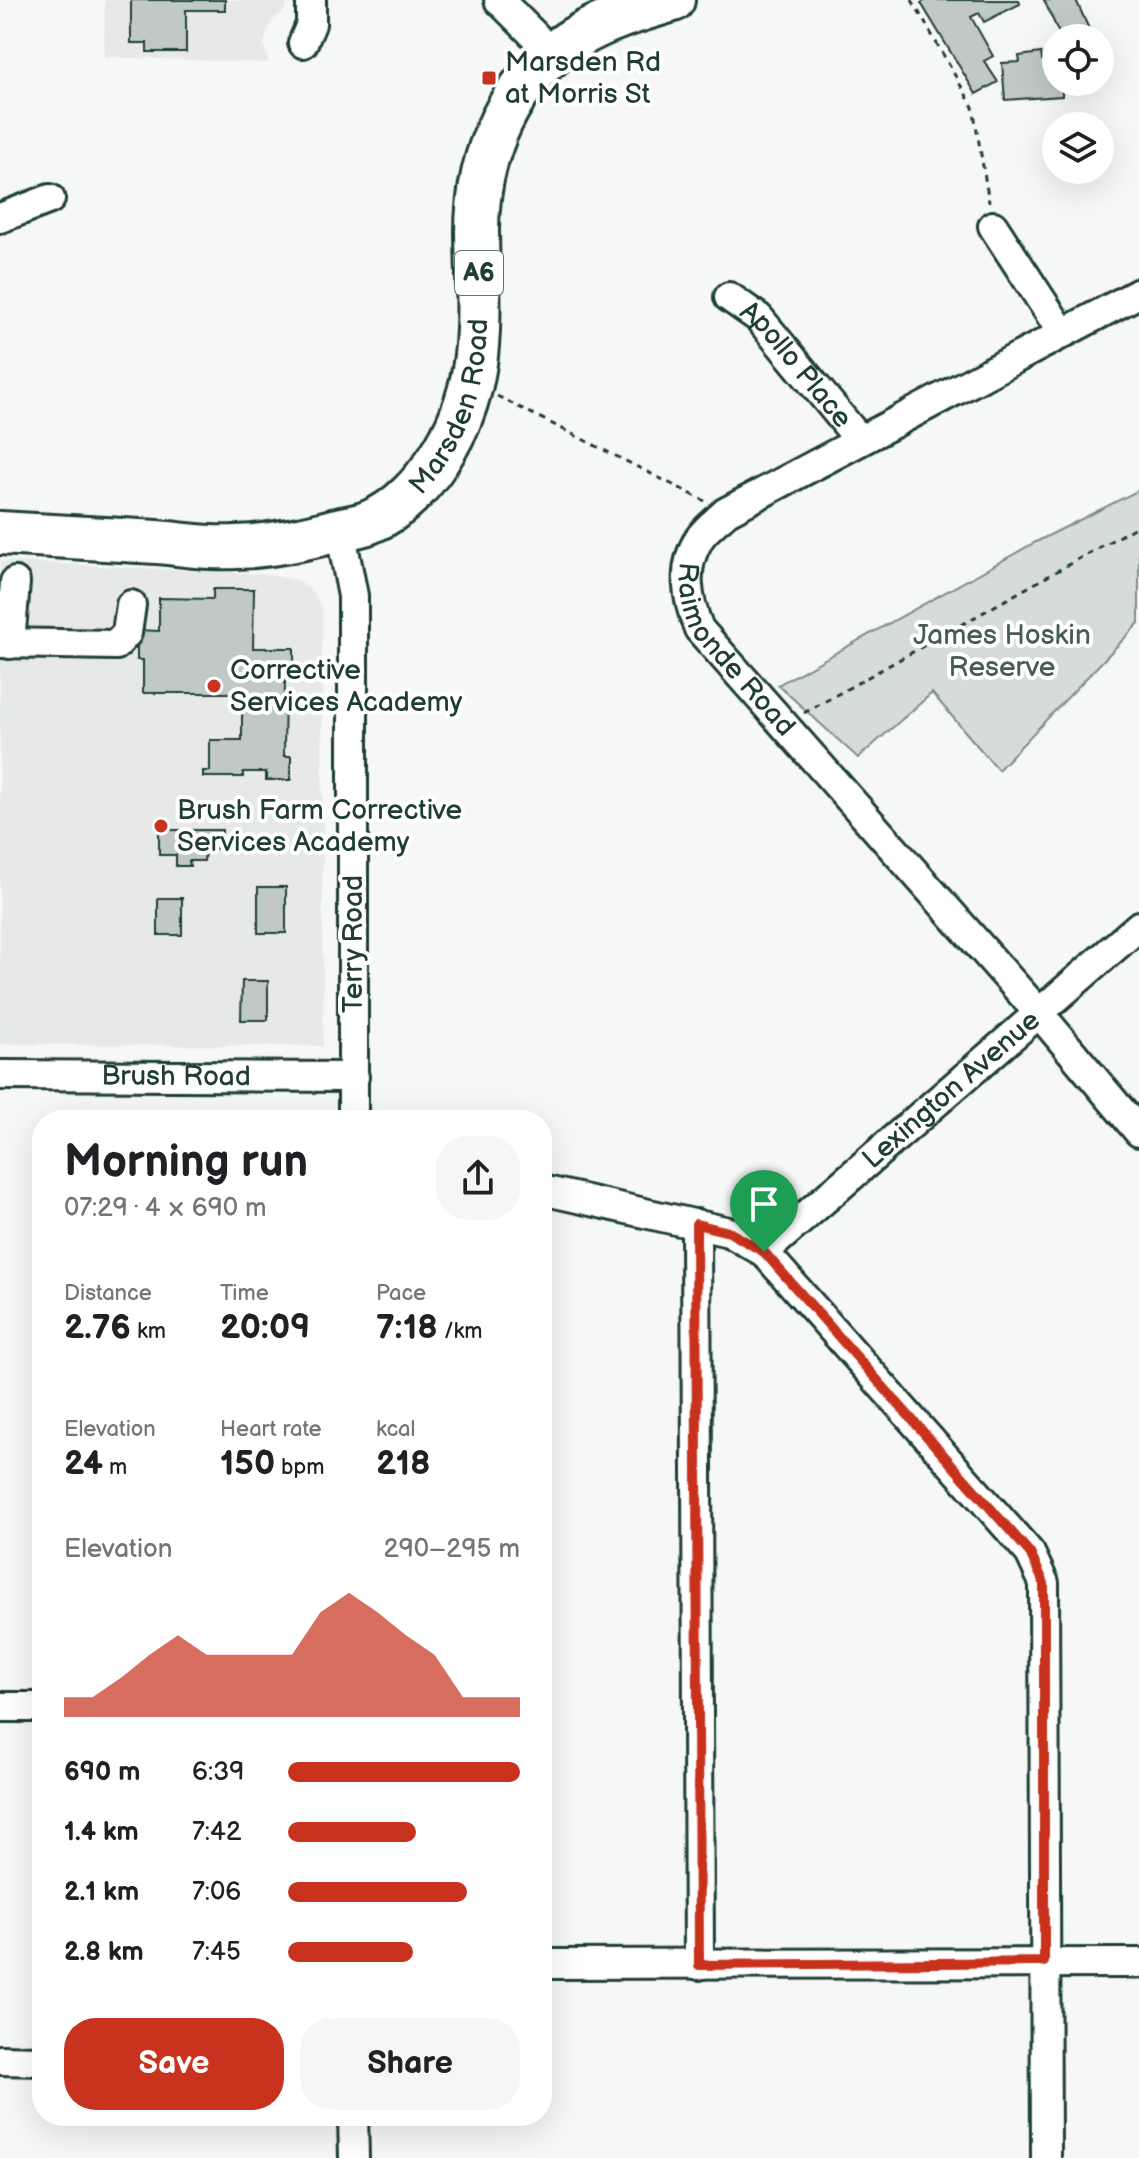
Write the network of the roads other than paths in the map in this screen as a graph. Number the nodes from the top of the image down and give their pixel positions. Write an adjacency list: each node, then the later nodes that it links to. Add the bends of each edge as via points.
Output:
1 (311, 0): 6 (street, via 311,24)
2 (499, 0): 5 (street)
3 (603, 0): 5 (highway, Marsden Road)
4 (673, 0): 14 (highway, Marsden Road / A6, via 623,15 552,53 504,113 482,184 477,229 480,314 475,372 464,412 448,446 409,495 373,521)
5 (536, 37): 14 (highway, Marsden Road, via 495,86 468,146 457,220 455,364 446,395 415,452)
6 (303, 43)
7 (50, 199): 8 (street)
8 (0, 218)
9 (993, 226): 12 (street)
10 (1139, 293): 12 (street, Raimonde Road)
11 (729, 297): 13 (street, Apollo Place, via 759,318)
12 (1062, 332): 13 (street, Raimonde Road)
13 (859, 439): 20 (street, Raimonde Road, via 726,512 699,538 687,573 688,603 699,629)
14 (340, 529): 15 (highway, Marsden Road / A6, via 233,548); 22 (street, Terry Road, via 353,596)
15 (0, 533)
16 (15, 582): 18 (street)
17 (131, 605): 18 (street, via 127,633 116,645)
18 (5, 643)
19 (1139, 926): 20 (street, Lexington Avenue)
20 (1039, 1013): 24 (street, Raimonde Road); 27 (street, Lexington Avenue)
21 (0, 1075): 22 (street, Brush Road)
22 (354, 1077): 23 (street, Terry Road)
23 (353, 1110)
24 (1139, 1132)
25 (552, 1192): 26 (street)
26 (696, 1224): 27 (street, via 729,1232); 33 (street)
27 (764, 1252): 30 (street, via 1030,1553 1044,1583)
28 (0, 1707): 29 (street)
29 (32, 1707)
30 (1044, 1962): 31 (street); 33 (street); 38 (street)
31 (1139, 1963)
32 (552, 1964): 33 (street)
33 (699, 1965)
34 (0, 2060): 35 (street)
35 (32, 2061)
36 (353, 2126): 37 (street)
37 (354, 2158)
38 (1046, 2158)

